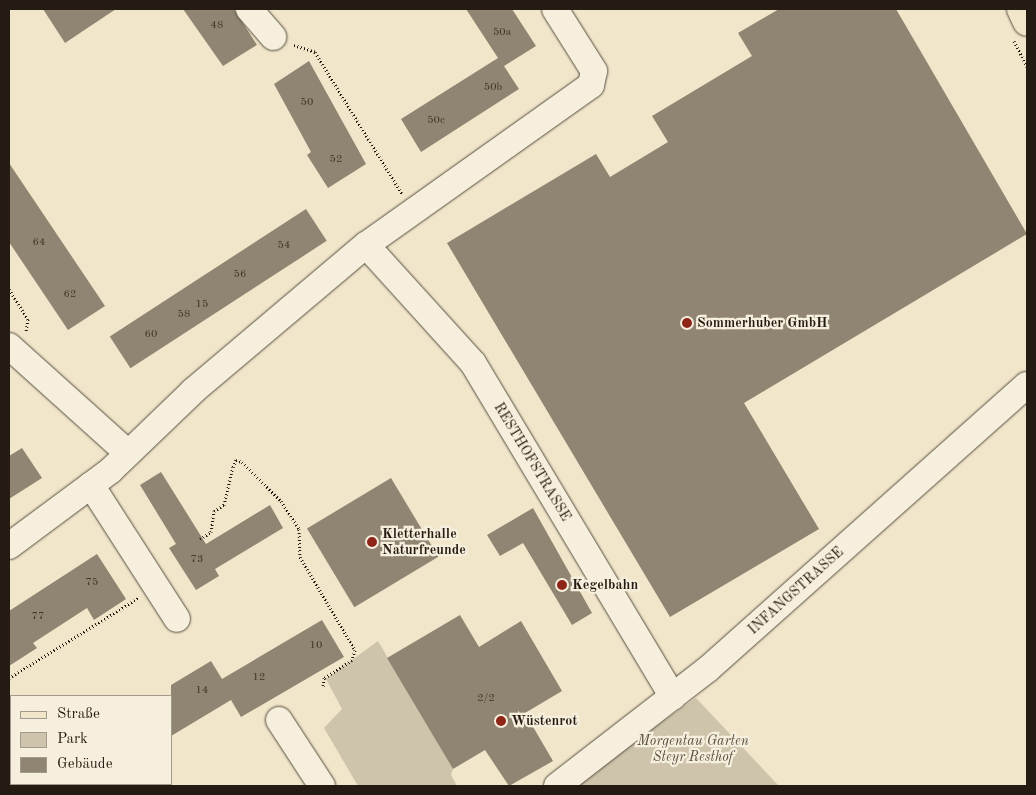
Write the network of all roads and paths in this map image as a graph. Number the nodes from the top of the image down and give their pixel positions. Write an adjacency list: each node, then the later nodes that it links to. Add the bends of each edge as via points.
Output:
1 (249, 9): 5 (street)
2 (555, 9): 6 (street, via 594,71 594,82)
3 (1021, 9): 4 (main road)
4 (1027, 22)
5 (273, 37): 6 (path, via 315,52)
6 (412, 212): 7 (street)
7 (366, 245): 11 (street, via 193,391); 19 (street, RESTHOFSTRASSE, via 473,363)
8 (9, 289): 9 (path, via 28,319)
9 (13, 356): 11 (street)
10 (1027, 385): 19 (street, INFANGSTRASSE)
11 (128, 453): 12 (street)
12 (91, 485): 14 (street); 15 (street)
13 (200, 539): 18 (path, via 211,532 214,511 224,505 236,460 242,462 281,501 299,529 300,557 355,650 352,660 324,678)
14 (9, 546)
15 (152, 580): 16 (street); 17 (path, via 132,606)
16 (177, 619)
17 (9, 678)
18 (323, 688)
19 (673, 697): 22 (street, INFANGSTRASSE)
20 (279, 720): 21 (street)
21 (322, 786)
22 (558, 786)

